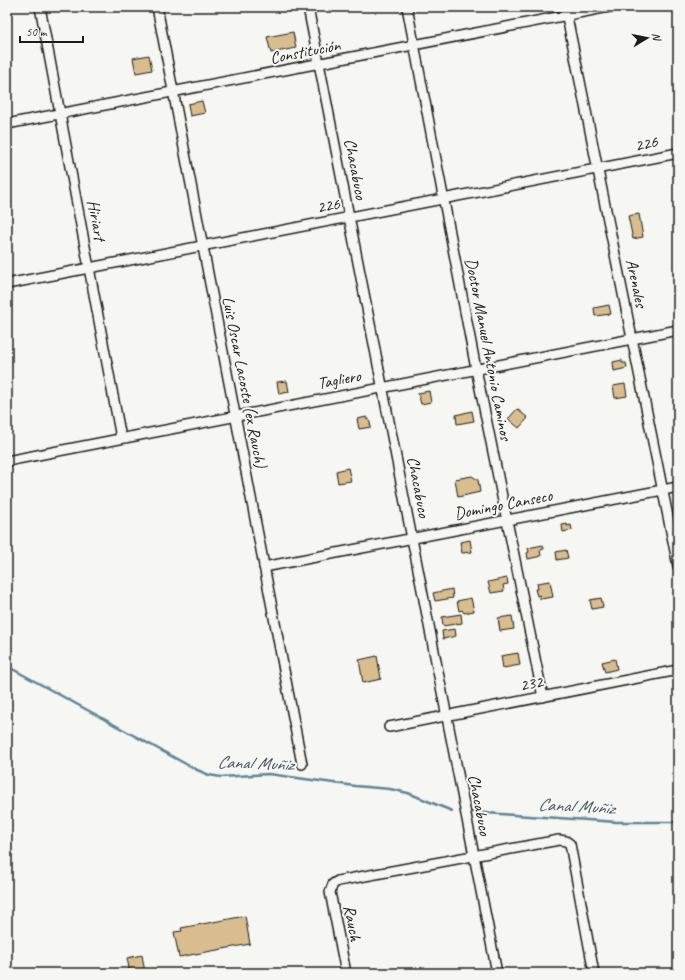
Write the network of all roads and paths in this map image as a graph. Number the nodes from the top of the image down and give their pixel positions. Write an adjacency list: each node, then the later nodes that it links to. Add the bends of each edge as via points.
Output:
1 (40, 7): 10 (street, Hiriart)
2 (157, 7): 9 (street, Luis Oscar Lacoste (ex Rauch))
3 (308, 7): 8 (street, Chacabuco)
4 (407, 7): 7 (street, Doctor Manuel Antonio Caminos)
5 (609, 7): 6 (street, Constitución)
6 (566, 11): 7 (street, Constitución); 13 (street, Arenales)
7 (415, 45): 8 (street, Constitución); 14 (street, Doctor Manuel Antonio Caminos)
8 (319, 64): 9 (street, Constitución); 15 (street, Chacabuco)
9 (174, 92): 10 (street, Constitución); 16 (street, Luis Oscar Lacoste (ex Rauch))
10 (61, 113): 11 (street, Constitución); 17 (street, Hiriart)
11 (7, 124)
12 (678, 153): 13 (street, 226)
13 (597, 170): 14 (street, 226); 20 (street, Arenales)
14 (443, 198): 15 (street, 226); 21 (street, Doctor Manuel Antonio Caminos)
15 (349, 217): 16 (street, 226); 22 (street, Chacabuco)
16 (202, 246): 17 (street, 226); 23 (street, Luis Oscar Lacoste (ex Rauch))
17 (90, 268): 18 (street, 226); 24 (street, Hiriart)
18 (7, 284)
19 (678, 330): 20 (street, Tagliero)
20 (632, 339): 21 (street, Tagliero); 27 (street, Arenales)
21 (476, 369): 22 (street, Tagliero); 28 (street, Doctor Manuel Antonio Caminos)
22 (382, 387): 23 (street, Tagliero); 29 (street, Chacabuco)
23 (235, 416): 24 (street, Tagliero); 31 (street, Luis Oscar Lacoste (ex Rauch))
24 (121, 438): 25 (street, Tagliero)
25 (7, 461)
26 (678, 487): 27 (street, Domingo Canseco)
27 (663, 490): 28 (street, Domingo Canseco); 30 (street, Arenales)
28 (506, 520): 29 (street, Domingo Canseco); 33 (street, Doctor Manuel Antonio Caminos)
29 (412, 538): 31 (street, Domingo Canseco); 34 (street, Chacabuco)
30 (678, 566)
31 (264, 567): 36 (street, Luis Oscar Lacoste (ex Rauch))
32 (678, 670): 33 (street, 232)
33 (543, 697): 34 (street, 232)
34 (446, 715): 35 (street, 232); 37 (street, Chacabuco)
35 (390, 727)
36 (302, 764)
37 (474, 856): 38 (street, Rauch, via 333,884 330,892); 39 (street, Chacabuco); 40 (street, via 559,840 570,844)
38 (346, 973)
39 (497, 973)
40 (594, 973)

